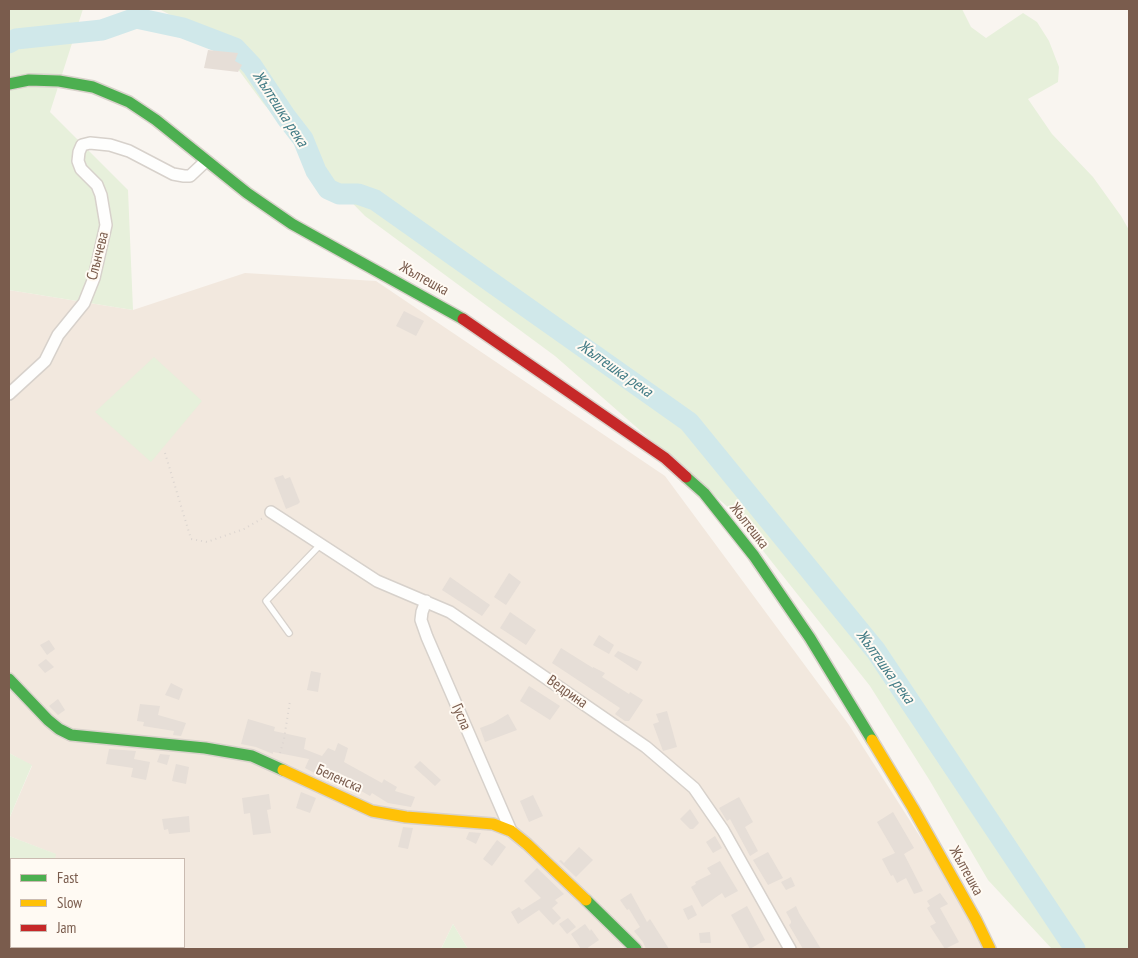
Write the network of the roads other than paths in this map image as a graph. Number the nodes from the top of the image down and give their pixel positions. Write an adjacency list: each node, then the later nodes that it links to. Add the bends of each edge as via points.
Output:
1 (9, 84): 2 (main road, Жълтешка, via 29,80 59,81 102,91 130,102)
2 (206, 161): 3 (street, Слънчева, via 190,176 184,176 110,145 82,145 78,161 81,169 97,185 106,225 94,278 84,302 58,335 45,361); 12 (main road, Жълтешка, via 292,224 471,323 665,458 704,493 754,556 810,638 913,808)
3 (9, 394)
4 (271, 512): 5 (street, Ведрина)
5 (320, 545): 6 (street, Ведрина, via 377,581); 7 (lane, via 266,601)
6 (426, 601): 9 (street, Гусла, via 422,620 427,637); 11 (street, Ведрина, via 450,612 646,747 694,788 723,830)
7 (289, 633)
8 (9, 679): 9 (main road, Беленска, via 59,730 71,735 205,748 252,756 372,811 493,824)
9 (511, 832): 10 (main road, Беленска)
10 (636, 949)
11 (790, 949)
12 (990, 949)

